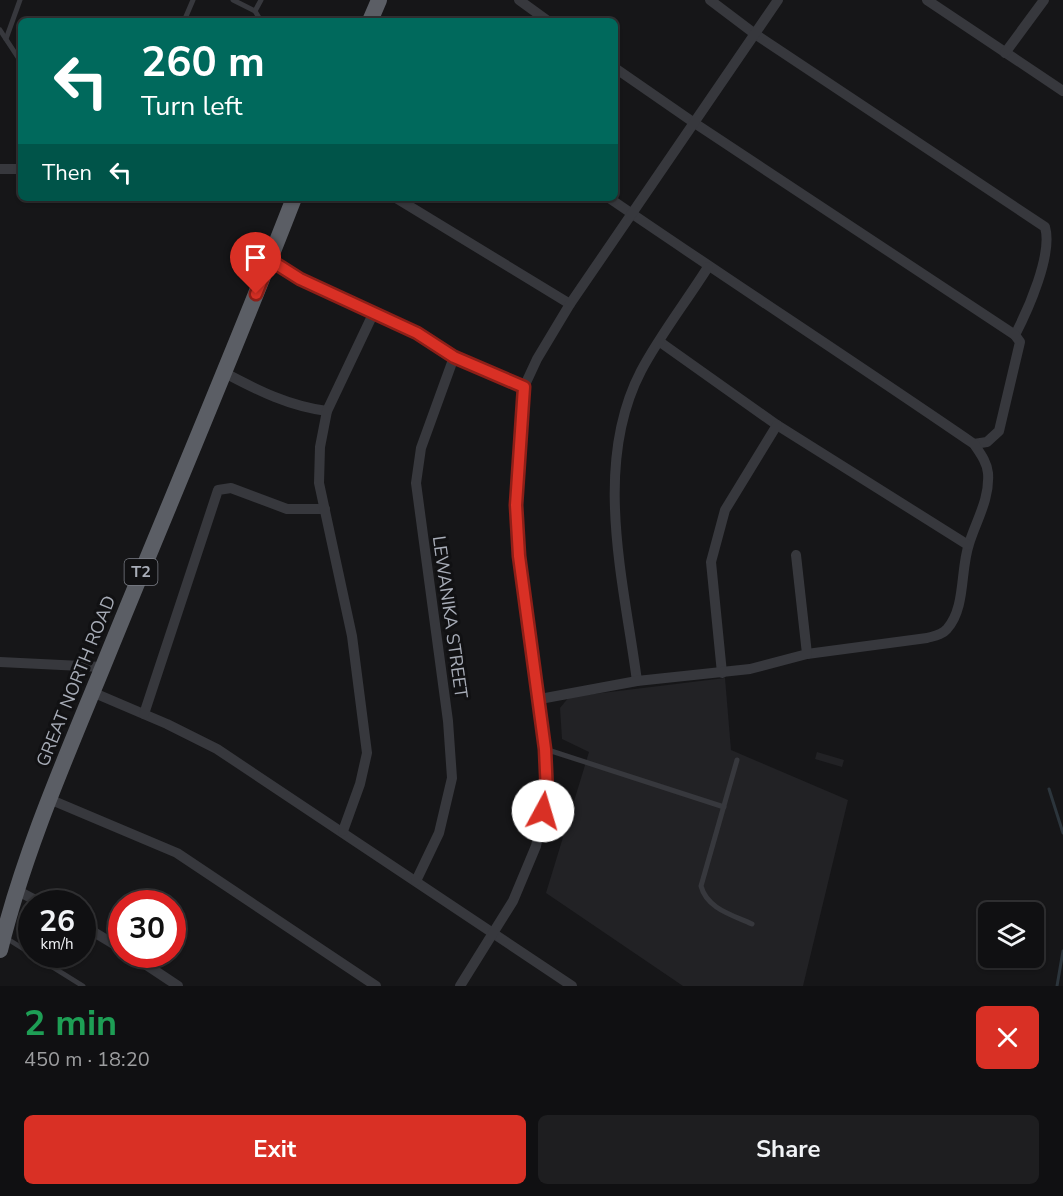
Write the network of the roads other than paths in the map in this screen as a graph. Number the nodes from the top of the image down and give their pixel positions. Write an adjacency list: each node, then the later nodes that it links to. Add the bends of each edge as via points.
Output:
1 (20, 0): 18 (lane)
2 (193, 0): 12 (lane)
3 (233, 0): 11 (lane)
4 (261, 0): 11 (lane)
5 (519, 0): 15 (street)
6 (710, 0): 17 (street)
7 (778, 0): 17 (street)
8 (927, 0): 19 (street)
9 (1044, 0): 19 (street)
10 (377, 1): 14 (highway)
11 (255, 11): 13 (lane)
12 (185, 18)
13 (259, 18)
14 (371, 18)
15 (544, 18)
16 (0, 30): 18 (lane)
17 (755, 34): 23 (street); 34 (street, via 1045,227 1048,239 1027,311)
18 (6, 39): 20 (lane)
19 (1005, 53): 22 (street)
20 (18, 57)
21 (618, 70): 23 (street)
22 (1063, 91)
23 (693, 122): 29 (street); 34 (street)
24 (0, 169): 25 (street)
25 (18, 169)
26 (293, 201): 30 (highway, GREAT NORTH ROAD / T2)
27 (401, 201): 32 (street)
28 (613, 201): 29 (street)
29 (632, 214): 31 (street); 32 (street)
30 (270, 260): 33 (street, via 300,279); 37 (highway, GREAT NORTH ROAD / T2)
31 (708, 267): 35 (street); 41 (street)
32 (570, 304): 38 (street)
33 (375, 312): 36 (street); 39 (street)
34 (1015, 336): 41 (street, via 1020,342 999,431 987,442)
35 (660, 342): 40 (street); 49 (street, via 641,371 627,407 613,497)
36 (454, 357): 38 (street); 58 (street, LEWANIKA STREET, via 422,448 416,483 452,778 439,833)
37 (225, 373): 39 (street, via 270,397); 47 (highway, GREAT NORTH ROAD / T2)
38 (524, 387): 51 (street, via 516,505 519,556)
39 (327, 411): 42 (street, via 319,483)
40 (777, 425): 43 (street); 48 (street, via 724,510 711,562)
41 (974, 444): 43 (street, via 985,462 988,482 982,512)
42 (325, 509): 52 (street, via 287,509 220,487); 57 (street, via 352,636 367,753)
43 (968, 545): 45 (street, via 954,618 939,635)
44 (796, 555): 45 (street)
45 (807, 654): 48 (street)
46 (0, 662): 47 (street)
47 (102, 667): 50 (highway, GREAT NORTH ROAD / T2)
48 (722, 673): 49 (street)
49 (637, 681): 51 (street)
50 (92, 692): 52 (street); 55 (highway, GREAT NORTH ROAD / T2)
51 (540, 699): 53 (street)
52 (144, 714): 57 (street, via 217,749)
53 (545, 749): 56 (lane); 62 (street, via 547,793 536,846)
54 (737, 760): 56 (lane)
55 (49, 799): 59 (highway, GREAT NORTH ROAD / T2); 67 (street, via 177,853)
56 (724, 807): 61 (lane, via 701,886 703,895 711,904)
57 (343, 831): 58 (street)
58 (416, 881): 62 (street)
59 (18, 890)
60 (18, 891): 63 (highway, GREAT NORTH ROAD / T2)
61 (752, 924)
62 (494, 934): 68 (street); 69 (street)
63 (2, 943): 65 (lane)
64 (151, 968): 66 (street)
65 (84, 986)
66 (178, 986)
67 (376, 986)
68 (460, 986)
69 (572, 986)

